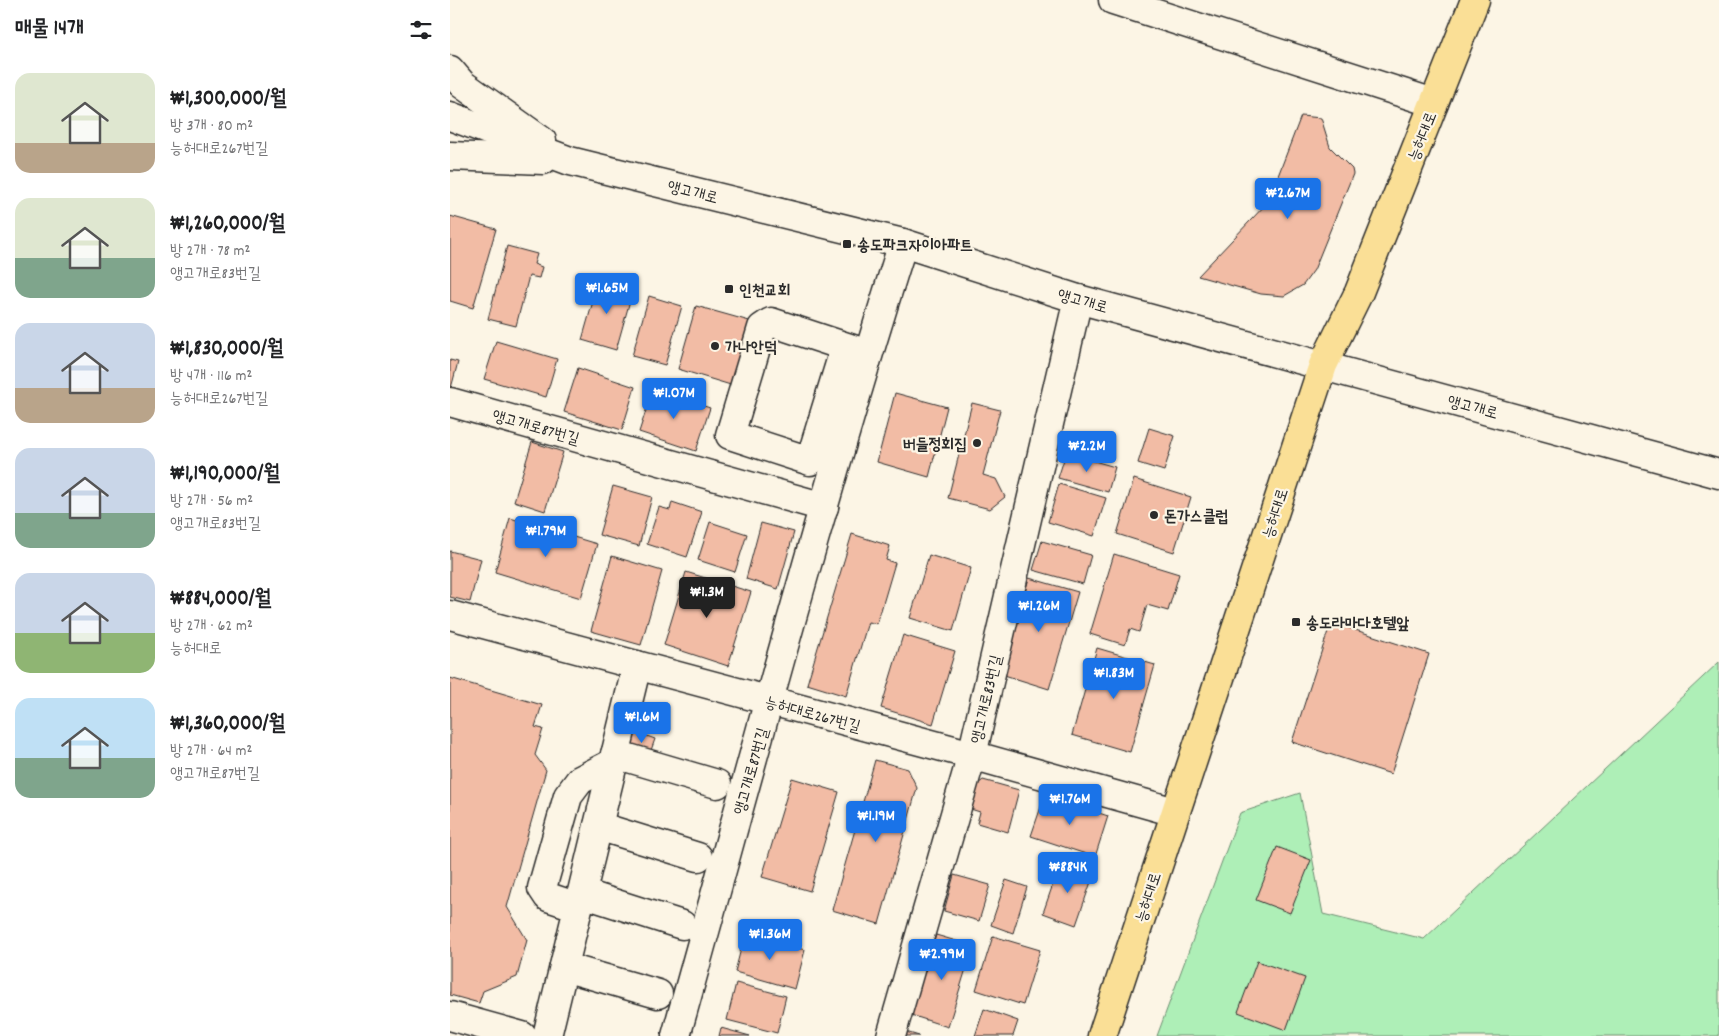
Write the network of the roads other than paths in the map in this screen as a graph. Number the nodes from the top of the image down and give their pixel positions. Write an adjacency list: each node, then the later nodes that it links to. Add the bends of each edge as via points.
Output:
1 (1113, 0): 4 (street)
2 (1475, 0): 4 (main road, 능허대로)
3 (450, 70): 7 (street, via 462,84)
4 (1434, 103): 11 (main road, 능허대로, via 1359,292)
5 (450, 116): 7 (street, 앵고개로)
6 (450, 156): 7 (street)
7 (570, 161): 8 (street, 앵고개로)
8 (903, 243): 9 (street, 앵고개로); 10 (street, 앵고개로87번길)
9 (1078, 299): 11 (street, 앵고개로); 18 (street, 앵고개로83번길)
10 (857, 350): 10 (street, via 771,322 762,328 730,435 810,461); 14 (street, 앵고개로87번길)
11 (1323, 365): 13 (street, 앵고개로); 21 (main road, 능허대로)
12 (450, 402): 14 (street, 앵고개로87번길)
13 (1719, 474)
14 (824, 506): 17 (street, 앵고개로87번길)
15 (450, 614): 16 (street, 능허대로267번길)
16 (637, 665): 17 (street, 능허대로267번길); 19 (street)
17 (770, 701): 18 (street, 능허대로267번길); 31 (street, 앵고개로87번길)
18 (972, 755): 21 (street, 능허대로267번길); 32 (street, 앵고개로83번길)
19 (614, 758): 20 (street); 22 (street); 24 (street, via 580,780 568,796 542,888 548,897)
20 (717, 784)
21 (1175, 812): 33 (main road, 능허대로)
22 (598, 826): 23 (street); 24 (street)
23 (698, 857)
24 (580, 900): 25 (street); 26 (street)
25 (682, 925)
26 (564, 967): 27 (street); 30 (street)
27 (658, 994)
28 (450, 1016): 29 (street)
29 (522, 1036)
30 (547, 1036)
31 (676, 1036)
32 (891, 1036)
33 (1102, 1036)

